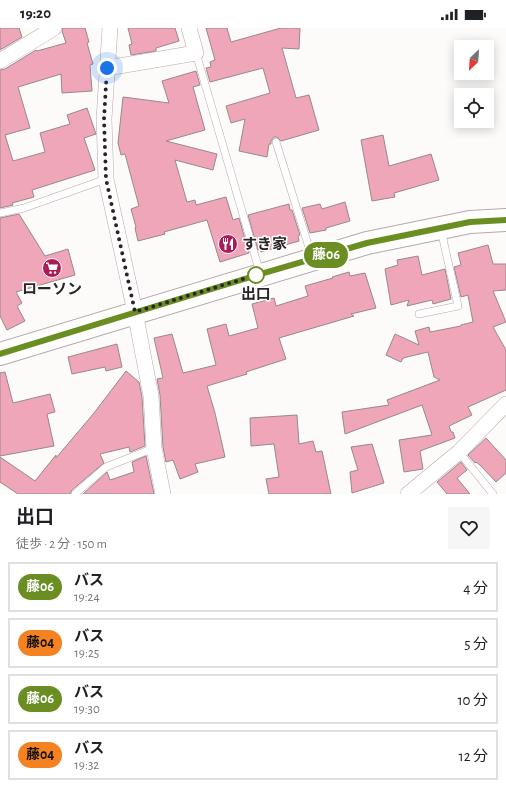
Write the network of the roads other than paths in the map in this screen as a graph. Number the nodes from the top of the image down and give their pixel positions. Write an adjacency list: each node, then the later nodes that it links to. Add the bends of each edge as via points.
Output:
1 (54, 28): 5 (street)
2 (110, 28): 6 (street)
3 (189, 28): 4 (street)
4 (196, 52): 6 (street); 13 (lane)
5 (0, 61)
6 (107, 68): 8 (street, via 104,119)
7 (276, 142): 12 (lane)
8 (106, 179): 9 (lane, via 24,208); 14 (street)
9 (0, 213)
10 (506, 220): 11 (main road)
11 (440, 227): 12 (main road, via 367,243); 15 (lane, via 458,306)
12 (313, 259): 13 (main road)
13 (260, 274): 14 (main road)
14 (135, 312): 16 (main road); 18 (street, via 151,396)
15 (419, 314)
16 (0, 354)
17 (506, 404): 19 (street)
18 (154, 448): 20 (lane, via 106,467); 21 (street)
19 (459, 452): 22 (street); 23 (lane)
20 (75, 494)
21 (163, 494)
22 (408, 494)
23 (493, 494)

